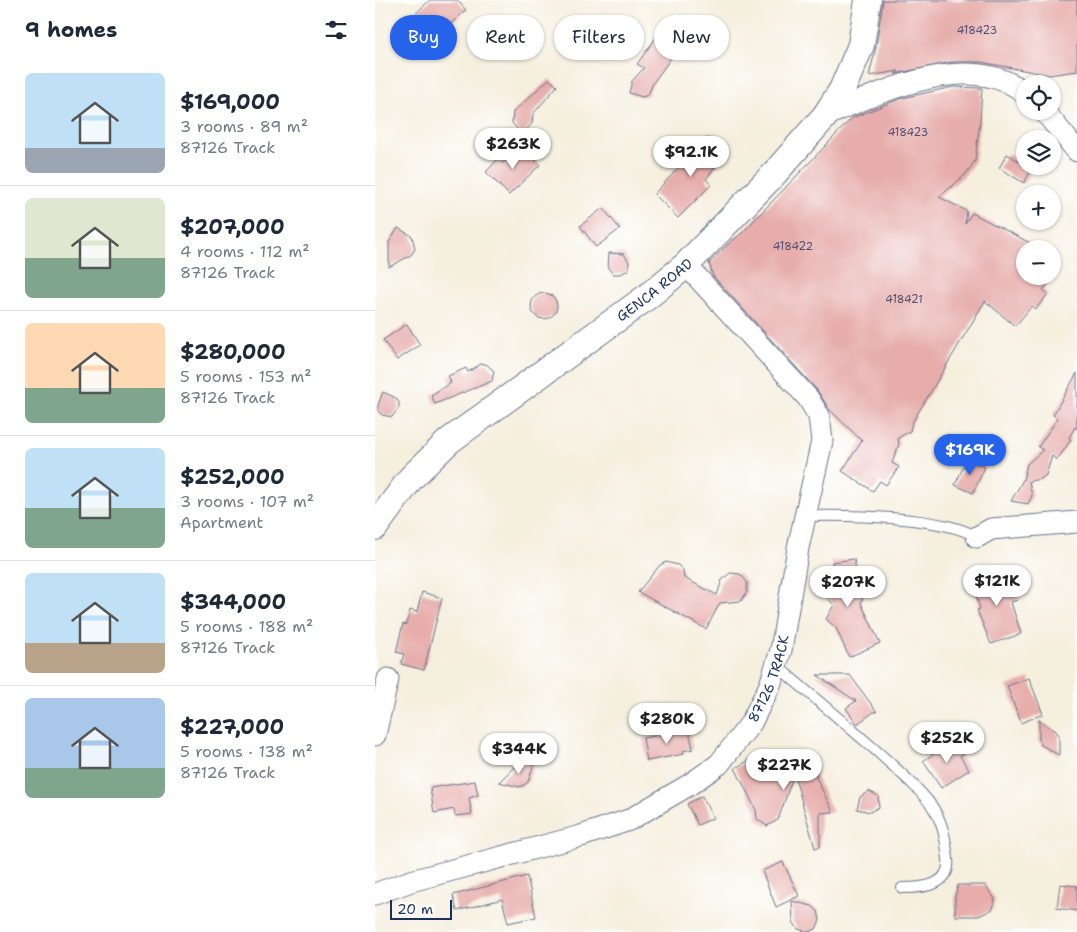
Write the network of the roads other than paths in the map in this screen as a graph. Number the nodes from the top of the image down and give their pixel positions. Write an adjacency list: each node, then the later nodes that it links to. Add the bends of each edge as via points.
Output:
1 (868, 0): 3 (street, GENCA ROAD, via 861,45 853,67)
2 (1016, 86): 3 (street, via 983,76 926,78 876,94)
3 (825, 116): 6 (street, GENCA ROAD)
4 (1051, 120): 5 (street)
5 (1077, 151)
6 (686, 265): 7 (street, 87126 TRACK, via 808,398 819,416 822,441); 9 (street, GENCA ROAD, via 449,441 411,478)
7 (806, 516): 10 (lane, via 840,515 946,524); 11 (street, 87126 TRACK)
8 (1077, 522): 10 (street, via 991,529)
9 (375, 527)
10 (977, 536)
11 (776, 665): 14 (lane, via 902,774 935,811 945,838 948,867 944,878 920,888); 15 (street, 87126 TRACK, via 770,685 738,743 719,764 689,786 629,820 589,834 411,881)
12 (388, 679): 13 (street)
13 (375, 735)
14 (902, 888)
15 (375, 894)

